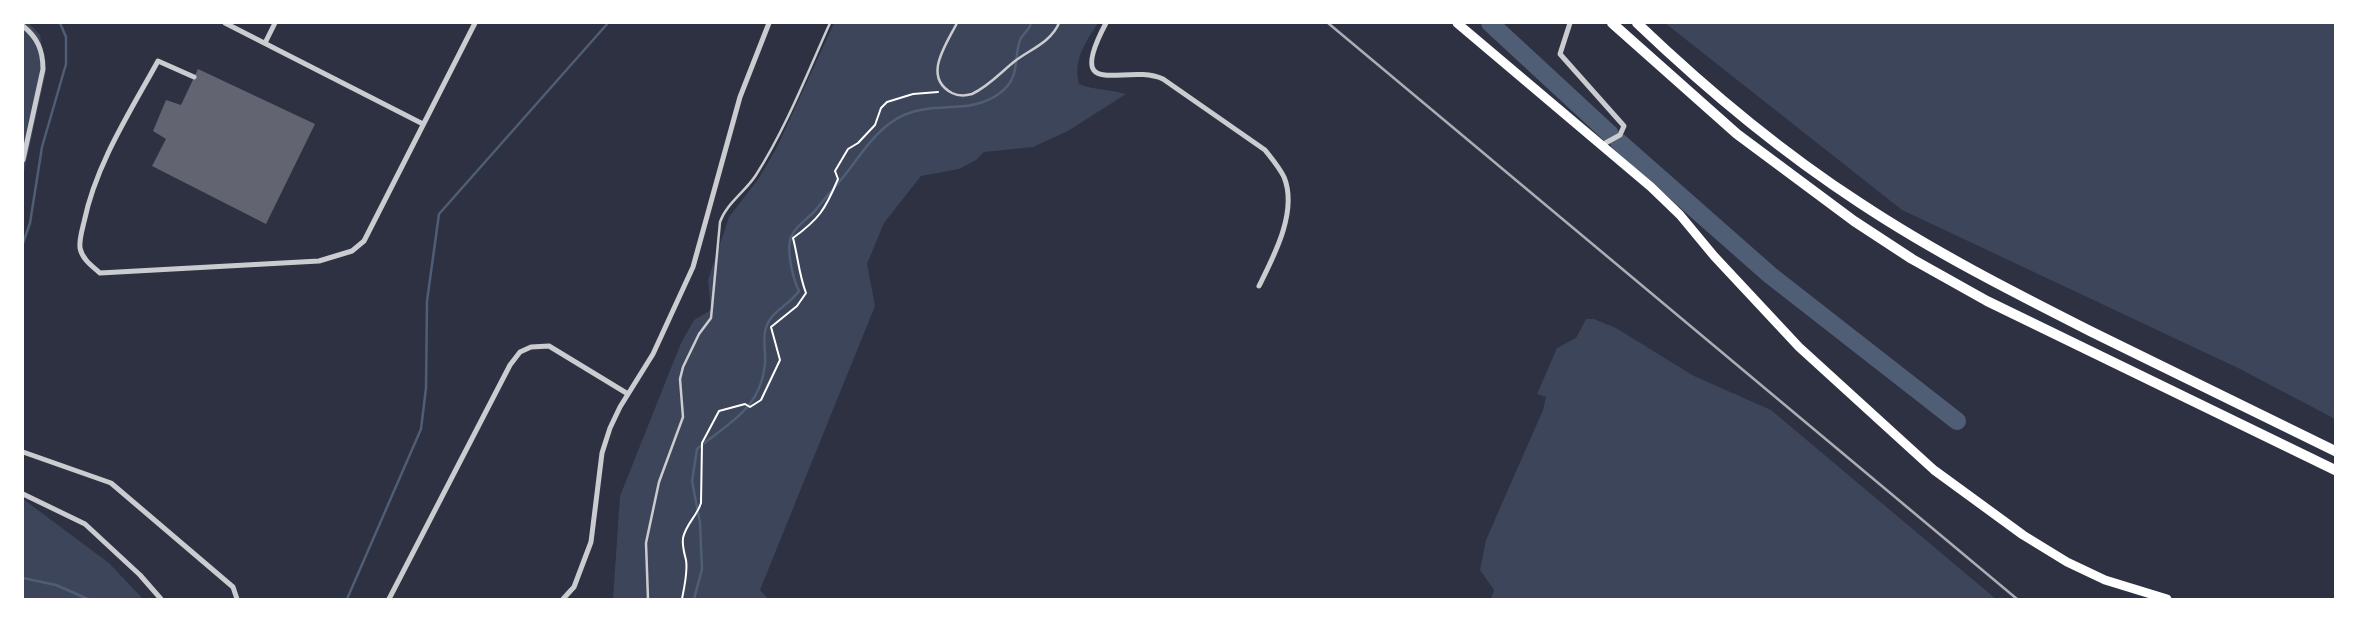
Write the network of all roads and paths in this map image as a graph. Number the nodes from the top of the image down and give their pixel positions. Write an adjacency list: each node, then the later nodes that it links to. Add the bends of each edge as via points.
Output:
1 (225, 23): 14 (street)
2 (275, 23): 14 (street)
3 (475, 23): 17 (street)
4 (769, 23): 21 (street, via 740,97 694,267 653,354)
5 (830, 23): 30 (lane, via 757,173 723,212 711,318 682,367 683,417 660,482 646,543)
6 (957, 23): 16 (lane, via 936,66 938,81)
7 (1059, 23): 16 (lane, via 1046,40 989,84 970,95 957,96)
8 (1106, 23): 20 (street, via 1092,52 1096,71 1104,76 1144,74 1163,79 1265,150 1276,164 1285,180 1286,210 1279,246)
9 (1457, 23): 18 (main road)
10 (1570, 23): 18 (street, via 1560,54 1624,126 1620,135)
11 (1612, 23): 24 (highway, via 1737,134 1912,258 1987,301)
12 (1637, 23): 22 (highway, via 1746,119 1862,205 1995,284)
13 (23, 26): 19 (street, via 36,39 43,58)
14 (265, 43): 17 (street)
15 (194, 77): 17 (street, via 158,61 117,136 93,189 81,235 85,260 100,272 319,261 352,251 364,241)
16 (945, 89): 31 (path, via 887,102 875,125 848,149 835,171 838,179 822,212 793,238 806,293 771,327 780,360 761,400 750,407 719,411 702,443 701,503 685,529)
17 (423, 124)
18 (1600, 146): 32 (main road, via 1680,215 1799,347 1934,470 2067,562 2105,580)
19 (23, 160)
20 (1259, 286)
21 (628, 394): 28 (street, via 550,346 520,352); 29 (street, via 602,453 591,542 574,587)
22 (2335, 451)
23 (23, 452): 27 (street, via 111,483 233,587)
24 (2335, 470)
25 (23, 494): 26 (street, via 85,524)
26 (161, 599)
27 (237, 599)
28 (388, 599)
29 (563, 599)
30 (648, 599)
31 (682, 599)
32 (2167, 599)

